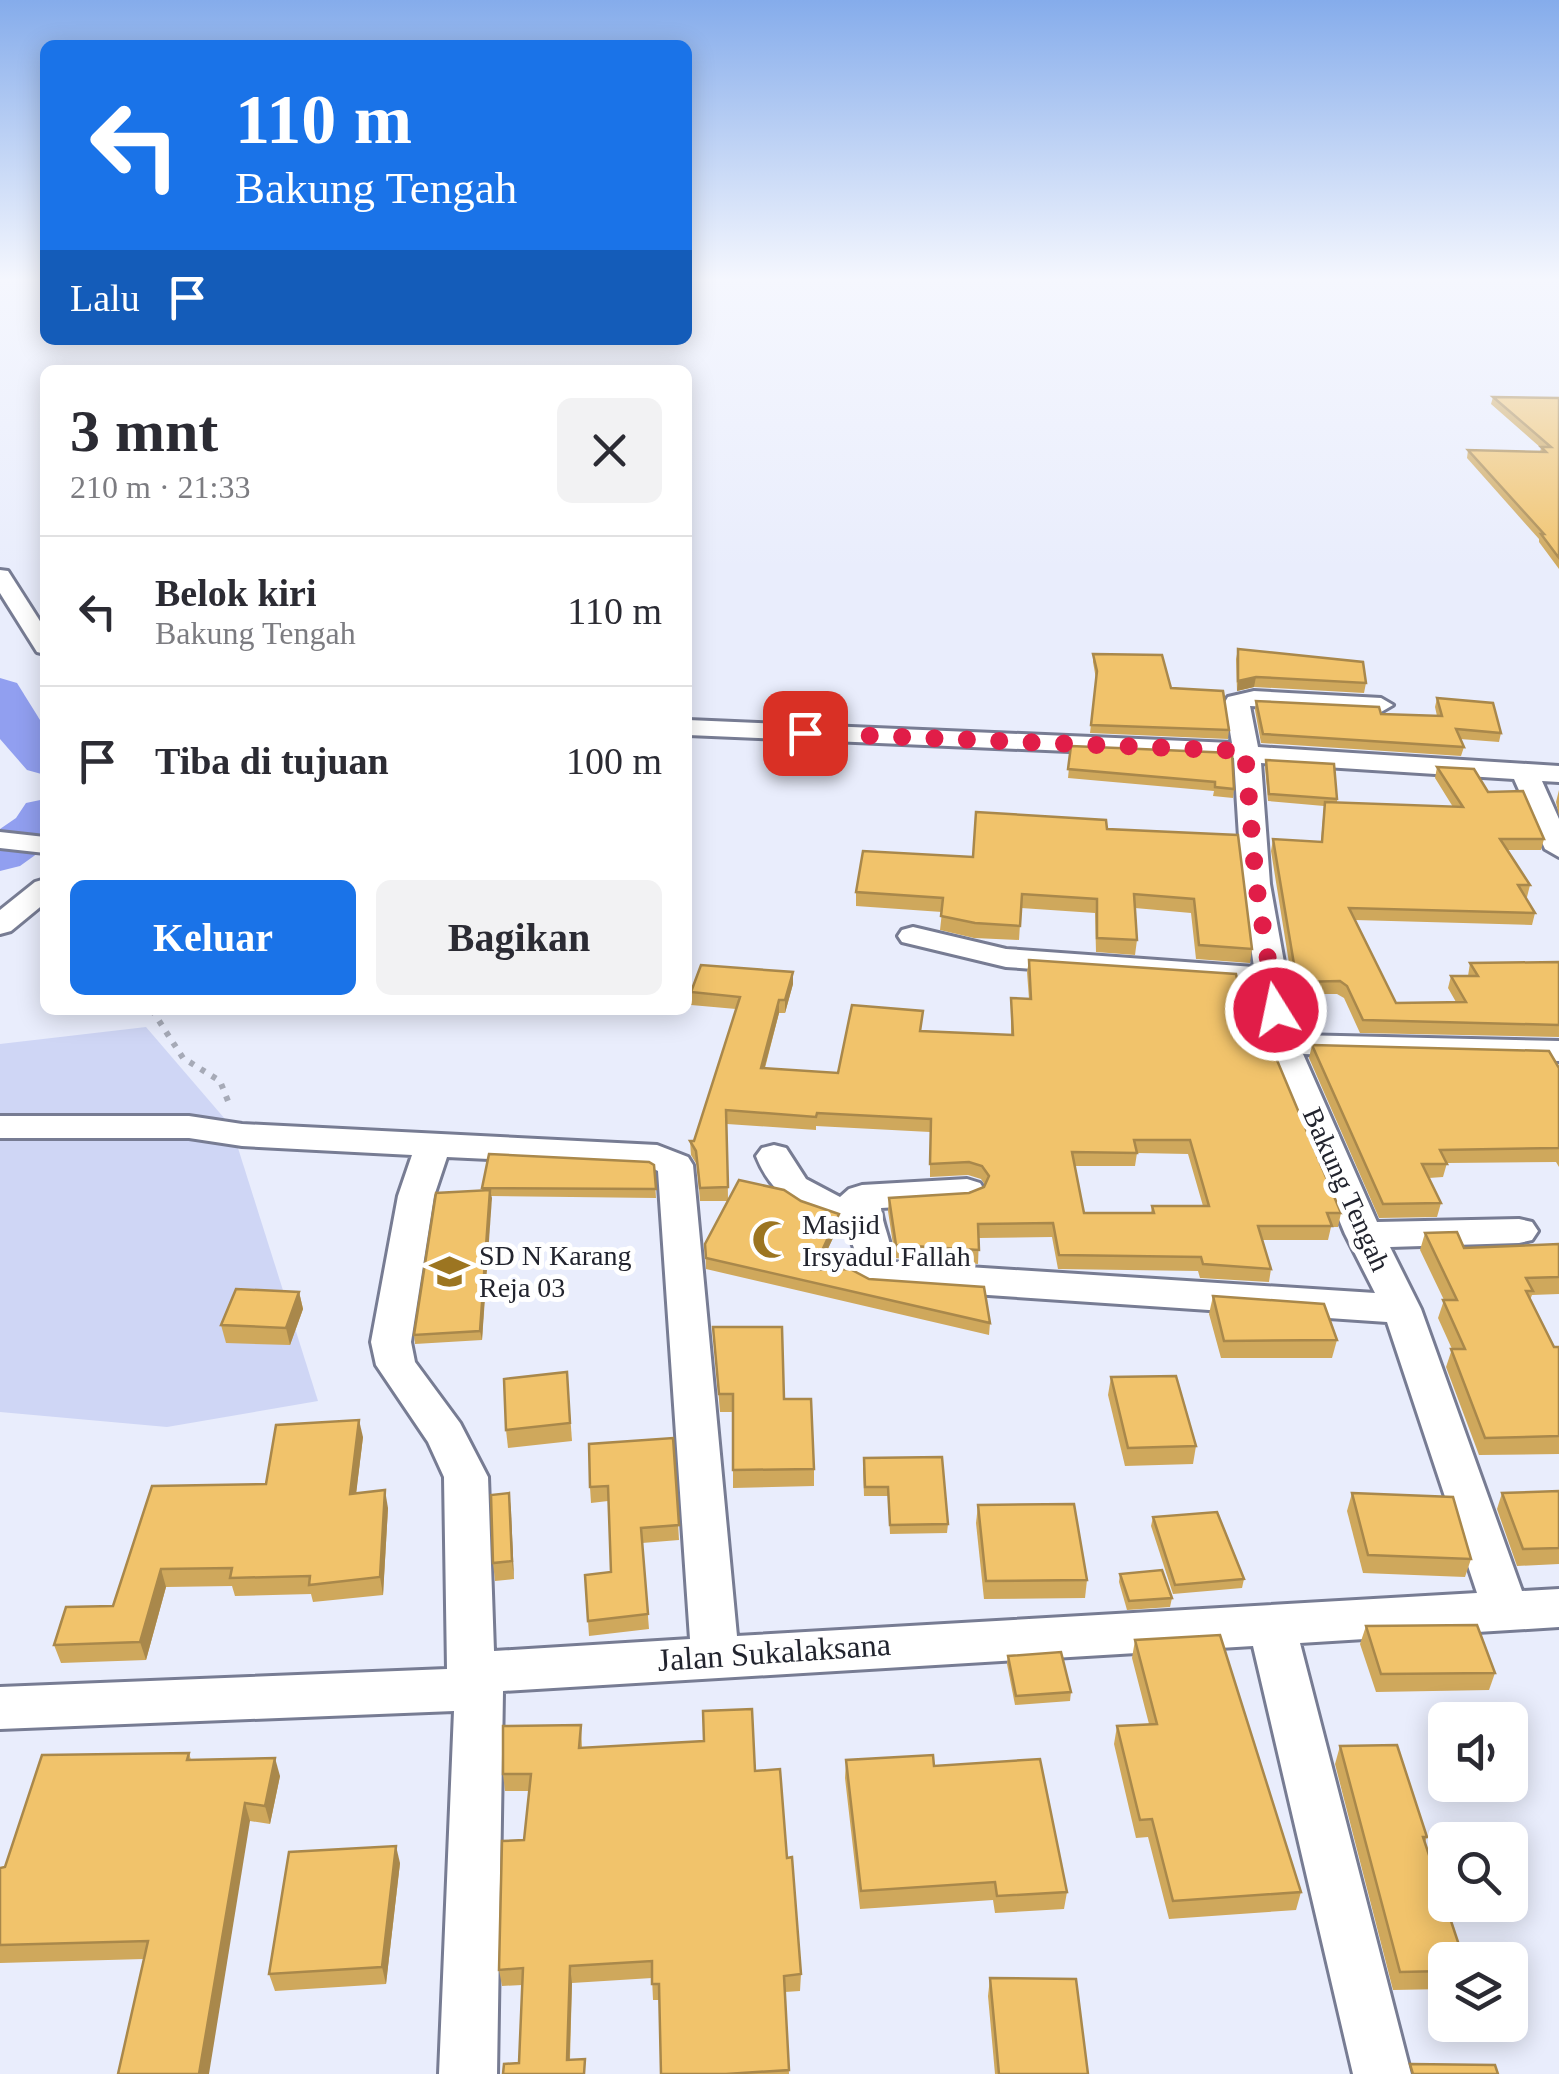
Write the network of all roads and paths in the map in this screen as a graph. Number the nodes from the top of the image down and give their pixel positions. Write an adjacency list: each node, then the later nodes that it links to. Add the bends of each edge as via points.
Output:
1 (0, 576): 2 (street)
2 (40, 638)
3 (1381, 705): 5 (street, Bakung Tengah, via 1244,699 1235,705)
4 (692, 728): 5 (street)
5 (1246, 752): 8 (street); 16 (street, Bakung Tengah)
6 (1484, 752): 7 (street)
7 (1559, 758)
8 (1524, 771): 9 (street); 12 (street)
9 (1559, 774)
10 (4, 841): 11 (street)
11 (40, 845)
12 (1559, 849)
13 (40, 892): 14 (street)
14 (0, 925)
15 (914, 936): 16 (street, via 1006,958)
16 (1270, 977): 18 (street, Bakung Tengah)
17 (155, 1015): 21 (path, via 183,1058 220,1081)
18 (1282, 1044): 19 (street); 27 (street, Bakung Tengah)
19 (1559, 1051)
20 (0, 1127): 21 (street, via 170,1126)
21 (242, 1135): 22 (street)
22 (430, 1144): 32 (street, via 658,1156 674,1164); 33 (street, via 391,1342 396,1365 446,1434 466,1477)
23 (774, 1156): 25 (street, via 784,1179 810,1200 848,1211)
24 (967, 1191): 25 (street)
25 (862, 1198): 28 (street, via 864,1230 874,1251 869,1274)
26 (1519, 1232): 27 (street)
27 (1364, 1234): 28 (street, Bakung Tengah)
28 (1402, 1309): 30 (street, Bakung Tengah)
29 (1559, 1608): 30 (street, Jalan Sukalaksana)
30 (1506, 1610): 31 (street, Jalan Sukalaksana)
31 (1271, 1622): 32 (street, Jalan Sukalaksana); 36 (street)
32 (714, 1655): 33 (street, Jalan Sukalaksana)
33 (475, 1680): 34 (street, Jalan Sukalaksana); 35 (street)
34 (0, 1708)
35 (468, 2074)
36 (1382, 2074)

